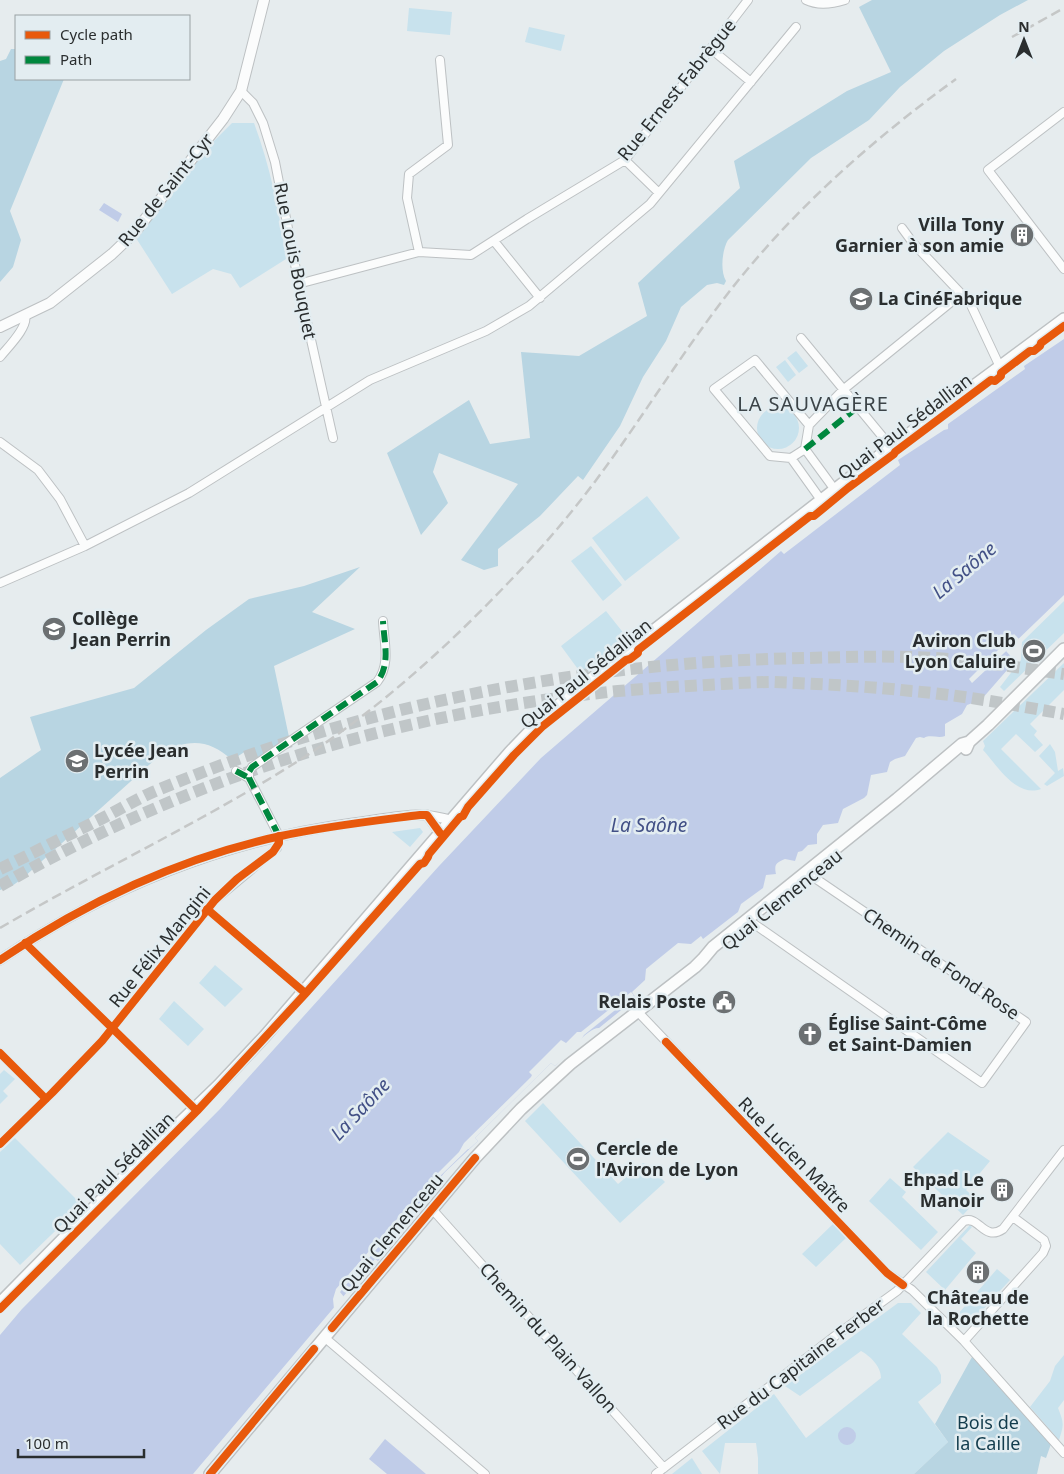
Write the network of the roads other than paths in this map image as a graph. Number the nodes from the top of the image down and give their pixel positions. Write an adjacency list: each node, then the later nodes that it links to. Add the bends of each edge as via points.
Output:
1 (264, 0): 9 (main road, Rue de Saint-Cyr)
2 (748, 0): 6 (street, Rue Ernest Fabrègue)
3 (806, 0): 4 (street, via 814,4)
4 (844, 0)
5 (796, 27): 8 (street)
6 (710, 49): 8 (street); 11 (street, Rue Ernest Fabrègue)
7 (440, 60): 15 (street, via 448,145 409,174 407,198)
8 (751, 82): 12 (street)
9 (241, 91): 17 (street, Rue Louis Bouquet, via 254,103 275,162); 20 (main road, Rue de Saint-Cyr, via 135,232 69,290)
10 (1064, 112): 16 (street, via 988,170)
11 (625, 160): 12 (street); 14 (street, Rue Ernest Fabrègue)
12 (659, 193): 19 (street)
13 (902, 228): 18 (street)
14 (494, 241): 15 (street, Rue Ernest Fabrègue, via 471,254); 19 (street)
15 (419, 252): 17 (street, Rue Ernest Fabrègue)
16 (1064, 269)
17 (298, 284): 27 (street, Rue Louis Bouquet)
18 (962, 294): 25 (street, via 970,303); 26 (street)
19 (540, 298): 27 (street, via 486,331 370,380)
20 (25, 315): 22 (main road, Rue de Saint-Cyr); 24 (street, via 24,326)
21 (1064, 319): 25 (main road, Quai Paul Sédallian)
22 (0, 327)
23 (801, 338): 26 (street)
24 (0, 357)
25 (1000, 366): 31 (main road, Quai Paul Sédallian)
26 (844, 389): 28 (street); 31 (street)
27 (327, 408): 29 (street, Rue Louis Bouquet); 36 (street, via 189,493)
28 (809, 425): 32 (street); 33 (street, via 755,360 714,389 770,456)
29 (333, 438)
30 (0, 442): 36 (street, via 38,470 60,499)
31 (891, 447): 34 (main road, Quai Paul Sédallian)
32 (805, 449): 33 (street); 34 (street)
33 (791, 458): 35 (street)
34 (834, 490): 35 (main road, Quai Paul Sédallian)
35 (821, 500): 43 (main road, Quai Paul Sédallian, via 536,725)
36 (85, 546): 37 (street)
37 (0, 583)
38 (383, 621): 41 (street, via 386,664 377,682 252,767)
39 (1064, 649): 46 (main road, Quai Clemenceau, via 969,742 966,750)
40 (236, 771): 41 (street)
41 (249, 778): 45 (street)
42 (427, 816): 43 (street); 44 (street); 45 (street, via 420,814 331,826)
43 (451, 820): 44 (main road, Quai Paul Sédallian)
44 (440, 833): 51 (main road, Quai Paul Sédallian)
45 (279, 836): 47 (street, Rue Félix Mangini, via 273,852); 49 (street, via 181,865 77,913)
46 (809, 874): 48 (main road, Quai Clemenceau); 48 (street, Chemin de Fond Rose, via 1026,1022 982,1083)
47 (207, 909): 51 (street); 53 (street, Rue Félix Mangini)
48 (750, 921): 52 (main road, Quai Clemenceau, via 717,952)
49 (25, 943): 50 (street); 53 (street)
50 (0, 960)
51 (304, 992): 56 (main road, Quai Paul Sédallian)
52 (638, 1012): 59 (main road, Quai Clemenceau, via 570,1064 521,1109); 61 (street, Rue Lucien Maître, via 887,1273)
53 (113, 1028): 55 (street, Rue Félix Mangini); 56 (street)
54 (0, 1054): 55 (street)
55 (46, 1099): 57 (street, Rue Félix Mangini)
56 (195, 1109): 62 (main road, Quai Paul Sédallian)
57 (0, 1144)
58 (1064, 1150): 60 (street, Rue du Capitaine Ferber)
59 (432, 1209): 63 (main road, Quai Clemenceau); 66 (street, Chemin du Plain Vallon)
60 (1013, 1217): 61 (street, Rue du Capitaine Ferber, via 998,1232 985,1231 970,1219 964,1221); 64 (street, via 1044,1240 1046,1246)
61 (903, 1285): 64 (street, Rue Lucien Maître); 66 (street, Rue du Capitaine Ferber)
62 (0, 1303)
63 (324, 1337): 67 (main road, Quai Clemenceau); 68 (street)
64 (964, 1342): 65 (street, Rue Lucien Maître)
65 (1064, 1453)
66 (664, 1468): 69 (street, Rue du Capitaine Ferber)
67 (210, 1474)
68 (485, 1474)
69 (656, 1474)

